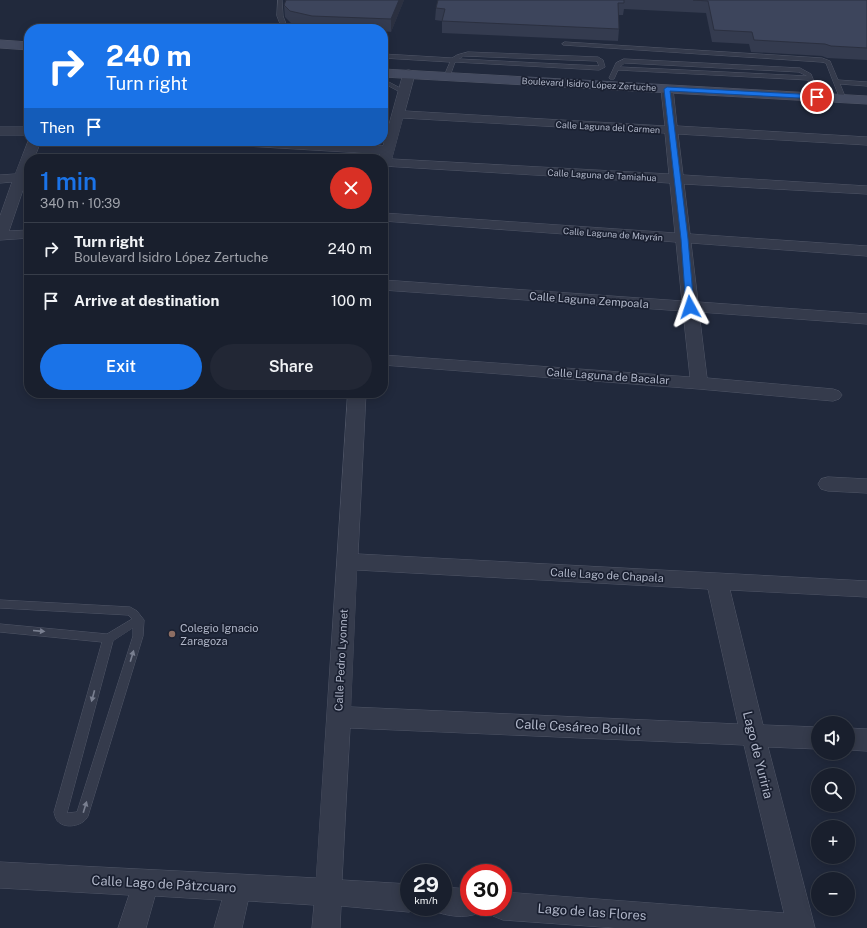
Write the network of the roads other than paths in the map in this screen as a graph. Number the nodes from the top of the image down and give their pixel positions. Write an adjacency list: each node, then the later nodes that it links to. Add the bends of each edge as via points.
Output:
1 (280, 0): 2 (lane, via 280,16)
2 (283, 24)
3 (0, 44): 5 (main road)
4 (565, 44): 20 (lane, via 822,60 828,62)
5 (24, 46)
6 (397, 52): 10 (lane, via 427,55)
7 (0, 53): 8 (main road)
8 (24, 54)
9 (388, 56): 10 (lane)
10 (435, 59): 12 (lane)
11 (388, 66): 12 (main road, Boulevard Isidro López Zertuche)
12 (449, 69): 12 (lane, via 460,55 468,54 598,59 602,67); 14 (main road, Boulevard Isidro López Zertuche); 15 (main road, Boulevard Isidro López Zertuche)
13 (388, 73): 14 (main road, Boulevard Isidro López Zertuche)
14 (409, 74): 21 (street)
15 (482, 75): 18 (main road, Boulevard Isidro López Zertuche, via 614,73); 19 (main road, Boulevard Isidro López Zertuche)
16 (388, 84): 21 (lane)
17 (867, 84): 20 (lane)
18 (814, 88): 19 (main road, Boulevard Isidro López Zertuche); 20 (main road, Boulevard Isidro López Zertuche)
19 (667, 89): 25 (street)
20 (840, 90): 22 (main road, Boulevard Isidro López Zertuche); 23 (main road, Boulevard Isidro López Zertuche)
21 (404, 92): 24 (street)
22 (867, 92)
23 (867, 100)
24 (397, 114): 25 (street, Calle Laguna del Carmen); 31 (street)
25 (672, 130): 28 (street, Calle Laguna del Carmen); 35 (street)
26 (0, 131): 27 (street)
27 (24, 131)
28 (867, 141)
29 (257, 146): 30 (street, Calle Laguna de Tamiahua)
30 (330, 154)
31 (387, 154)
32 (388, 160): 35 (street, Calle Laguna de Tamiahua)
33 (24, 178): 34 (street); 39 (street)
34 (0, 179)
35 (677, 179): 36 (street, Calle Laguna de Tamiahua); 40 (street)
36 (867, 190)
37 (388, 217): 40 (street, Calle Laguna de Mayrán)
38 (24, 234): 39 (street)
39 (0, 236)
40 (684, 239): 41 (street, Calle Laguna de Mayrán); 43 (street)
41 (867, 252)
42 (388, 285): 43 (street, Calle Laguna Zempoala)
43 (690, 307): 44 (street, Calle Laguna Zempoala); 46 (street)
44 (867, 319)
45 (388, 360): 46 (street, Calle Laguna de Bacalar)
46 (699, 383): 47 (street, Calle Laguna de Bacalar)
47 (833, 395)
48 (357, 398): 51 (street, Calle Pedro Lyonnet)
49 (828, 484): 50 (street)
50 (867, 486)
51 (347, 561): 52 (street, Calle Lago de Chapala); 58 (street, Calle Pedro Lyonnet)
52 (718, 581): 53 (street, Calle Lago de Chapala); 59 (street, Lago de Yuriria)
53 (867, 589)
54 (0, 604): 55 (lane, via 130,611)
55 (139, 620): 57 (lane); 57 (lane, one-way to 55, via 60,812 64,819 76,820 82,816 138,636)
56 (0, 628): 57 (lane, one-way to 57)
57 (108, 638)
58 (338, 717): 59 (street, Calle Cesáreo Boillot); 66 (street, Calle Pedro Lyonnet)
59 (752, 735): 60 (street, Calle Cesáreo Boillot); 72 (street, Lago de Yuriria)
60 (811, 738)
61 (855, 739): 62 (street)
62 (867, 740)
63 (0, 875): 64 (street, Calle Lago de Pátzcuaro)
64 (146, 883): 65 (street, Calle Lago de Pátzcuaro); 69 (street)
65 (238, 888): 66 (street, Calle Lago de Pátzcuaro); 70 (street)
66 (327, 892): 67 (street); 71 (street, Calle Pedro Lyonnet)
67 (400, 897)
68 (512, 907): 72 (street, Lago de las Flores)
69 (132, 928)
70 (228, 928)
71 (326, 928)
72 (800, 928)

